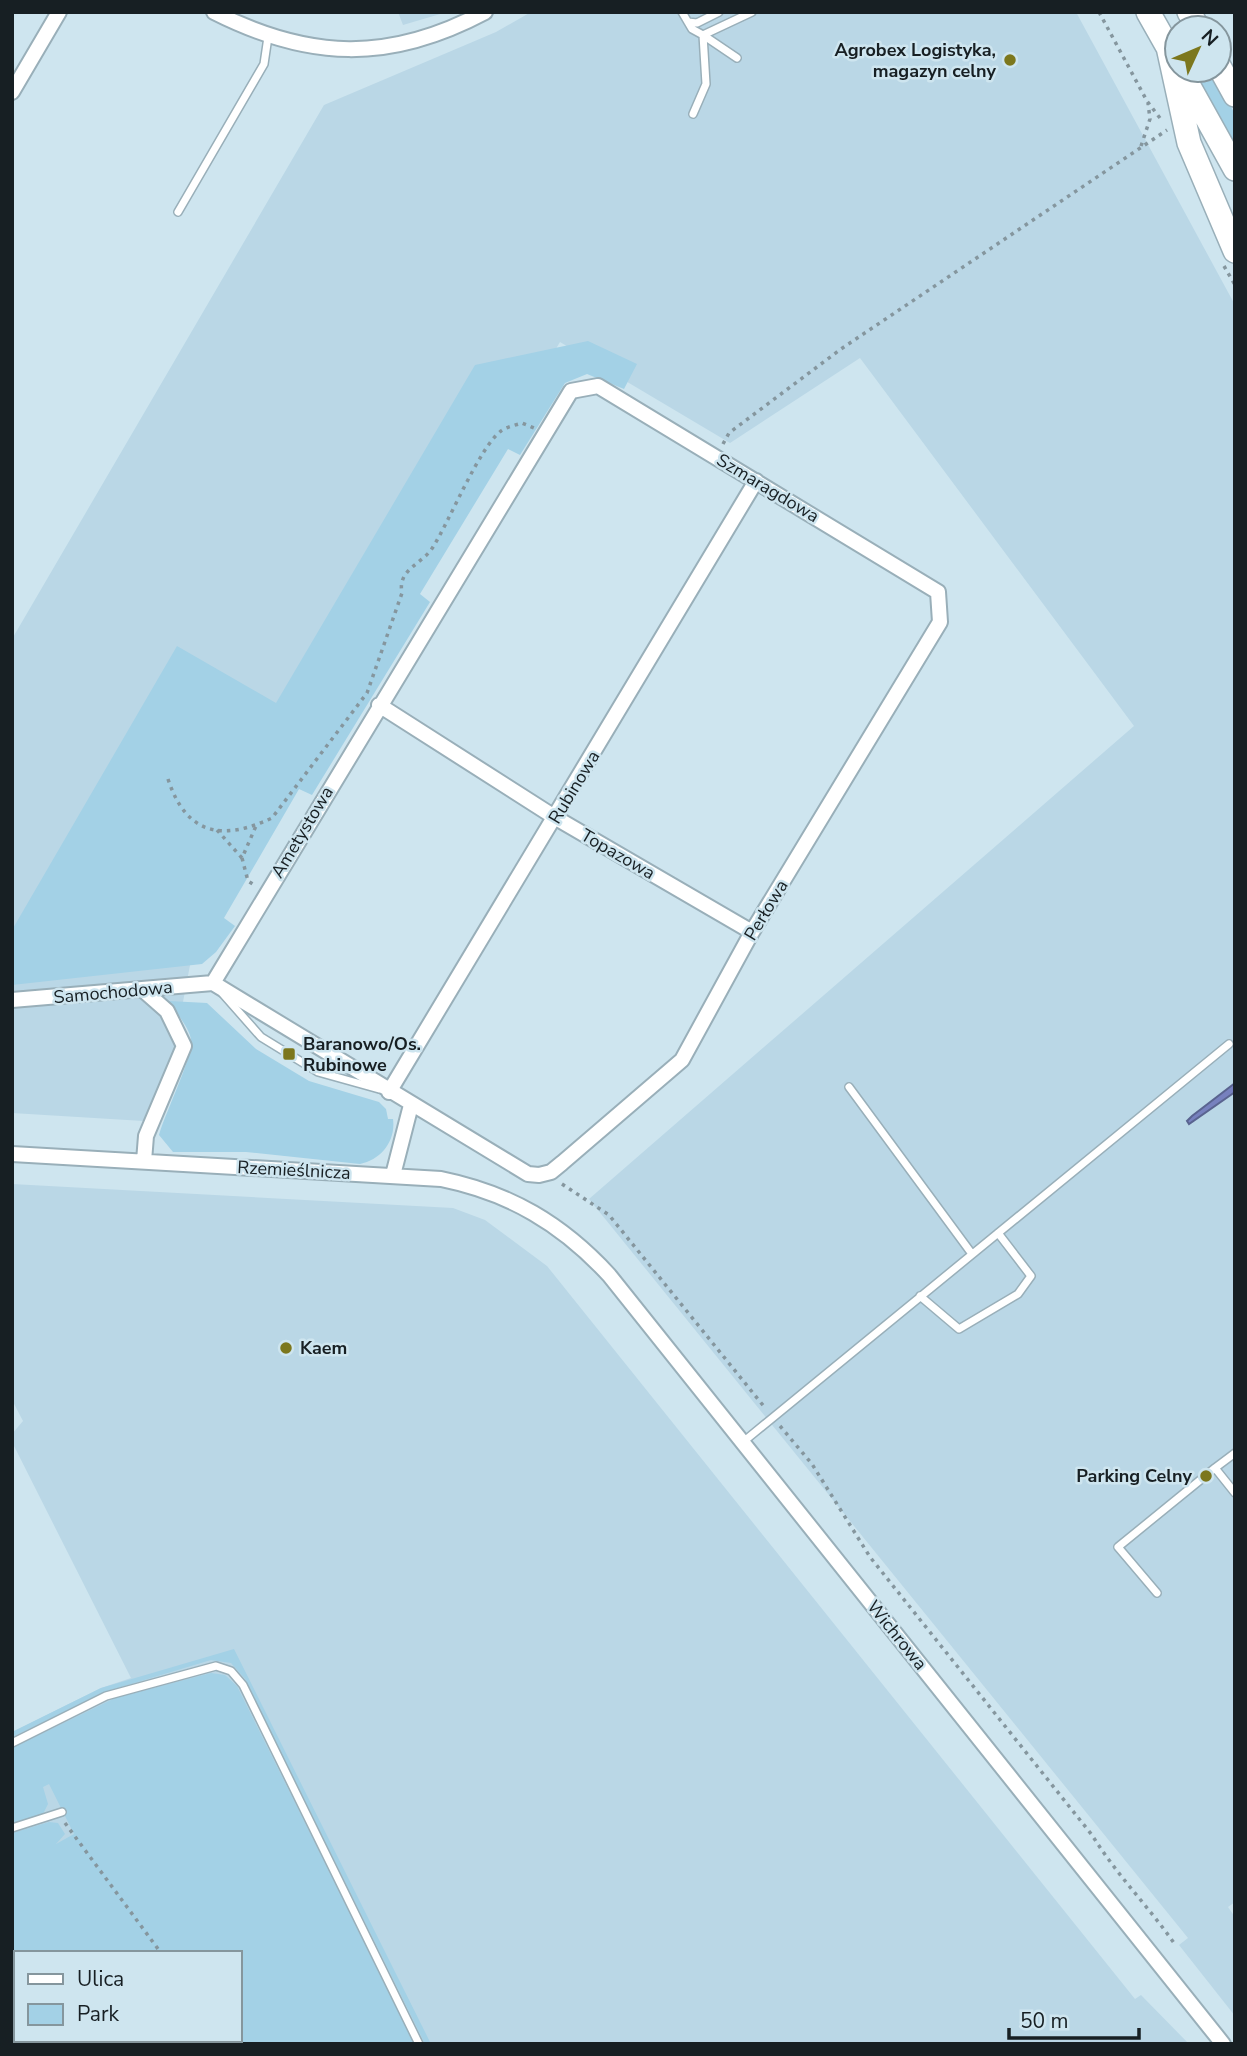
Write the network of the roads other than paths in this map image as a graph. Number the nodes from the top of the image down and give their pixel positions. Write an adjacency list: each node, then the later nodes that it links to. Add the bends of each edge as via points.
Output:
1 (59, 12): 15 (street)
2 (214, 12): 10 (street)
3 (485, 12): 10 (street, via 426,37 361,50 325,50)
4 (682, 12): 8 (lane)
5 (719, 12): 8 (lane, via 697,23)
6 (752, 12): 9 (lane)
7 (1148, 12): 11 (main road)
8 (688, 22): 9 (lane)
9 (703, 35): 12 (lane); 16 (lane, via 706,85)
10 (268, 37): 18 (lane, via 264,64)
11 (1163, 40)
12 (737, 58)
13 (1177, 84): 19 (main road, via 1189,143)
14 (1188, 84): 17 (main road)
15 (12, 92)
16 (693, 114)
17 (1231, 159)
18 (178, 212)
19 (1235, 251)
20 (598, 386): 21 (street, Szmaragdowa); 23 (street, Ametystowa, via 571,391)
21 (757, 481): 22 (street, Szmaragdowa); 24 (street, Rubinowa)
22 (938, 592): 25 (street, Perłowa, via 940,622)
23 (379, 705): 24 (street, Topazowa); 26 (street, Ametystowa)
24 (556, 818): 25 (street, Topazowa); 31 (street, Rubinowa)
25 (752, 932): 32 (street, Perłowa, via 682,1060 551,1172 528,1174)
26 (213, 983): 27 (street, Samochodowa); 31 (street); 31 (lane, via 261,1037 289,1055 318,1072)
27 (142, 989): 28 (street, Samochodowa); 34 (street, via 167,1011 184,1046 146,1136)
28 (12, 1000)
29 (1229, 1044): 37 (lane)
30 (849, 1087): 38 (lane)
31 (388, 1092): 32 (street)
32 (411, 1105): 35 (street)
33 (12, 1154): 34 (street, Rzemieślnicza)
34 (144, 1161): 35 (street, Rzemieślnicza)
35 (393, 1175): 36 (street, Rzemieślnicza, via 442,1179 502,1195)
36 (564, 1232): 40 (street, Wichrowa, via 609,1275)
37 (998, 1233): 38 (lane); 39 (lane, via 1031,1276 1018,1294 959,1329)
38 (972, 1254): 39 (lane)
39 (920, 1296): 40 (lane)
40 (743, 1442): 49 (street, Wichrowa)
41 (1235, 1453): 42 (lane)
42 (1215, 1468): 43 (lane); 44 (lane, via 1118,1547)
43 (1235, 1493)
44 (1157, 1593)
45 (12, 1743): 48 (lane, via 106,1696 216,1666 231,1671 243,1685)
46 (60, 1812): 47 (lane)
47 (12, 1828)
48 (419, 2044)
49 (1223, 2044)

